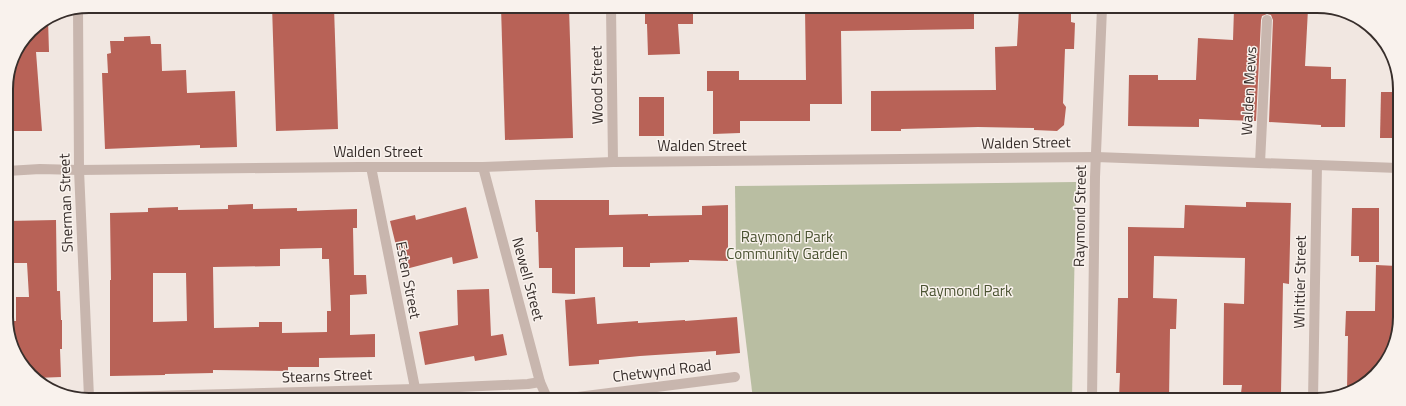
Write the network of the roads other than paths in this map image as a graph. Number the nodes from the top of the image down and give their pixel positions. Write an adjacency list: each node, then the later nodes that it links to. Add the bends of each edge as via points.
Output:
1 (611, 13): 6 (street, Wood Street)
2 (1102, 13): 5 (street, Raymond Street)
3 (78, 14): 12 (street, Sherman Street)
4 (1267, 20): 7 (street, Walden Mews)
5 (1096, 157): 6 (street, Walden Street); 7 (street, Walden Street); 20 (street, Raymond Street)
6 (613, 162): 10 (street, Walden Street)
7 (1260, 163): 8 (street, Walden Street)
8 (1317, 165): 11 (street, Walden Street); 21 (street, Whittier Street)
9 (371, 167): 10 (street, Walden Street); 12 (street, Walden Street); 17 (street, Esten Street)
10 (483, 168): 15 (street, Newell Street)
11 (1393, 168)
12 (79, 170): 13 (street, Walden Street); 16 (street, Sherman Street)
13 (13, 171)
14 (734, 377): 19 (street, Chetwynd Road)
15 (540, 382): 17 (street, Stearns Street); 18 (street, Newell Street)
16 (90, 393)
17 (416, 393)
18 (545, 393)
19 (609, 393)
20 (1092, 393)
21 (1313, 393)

